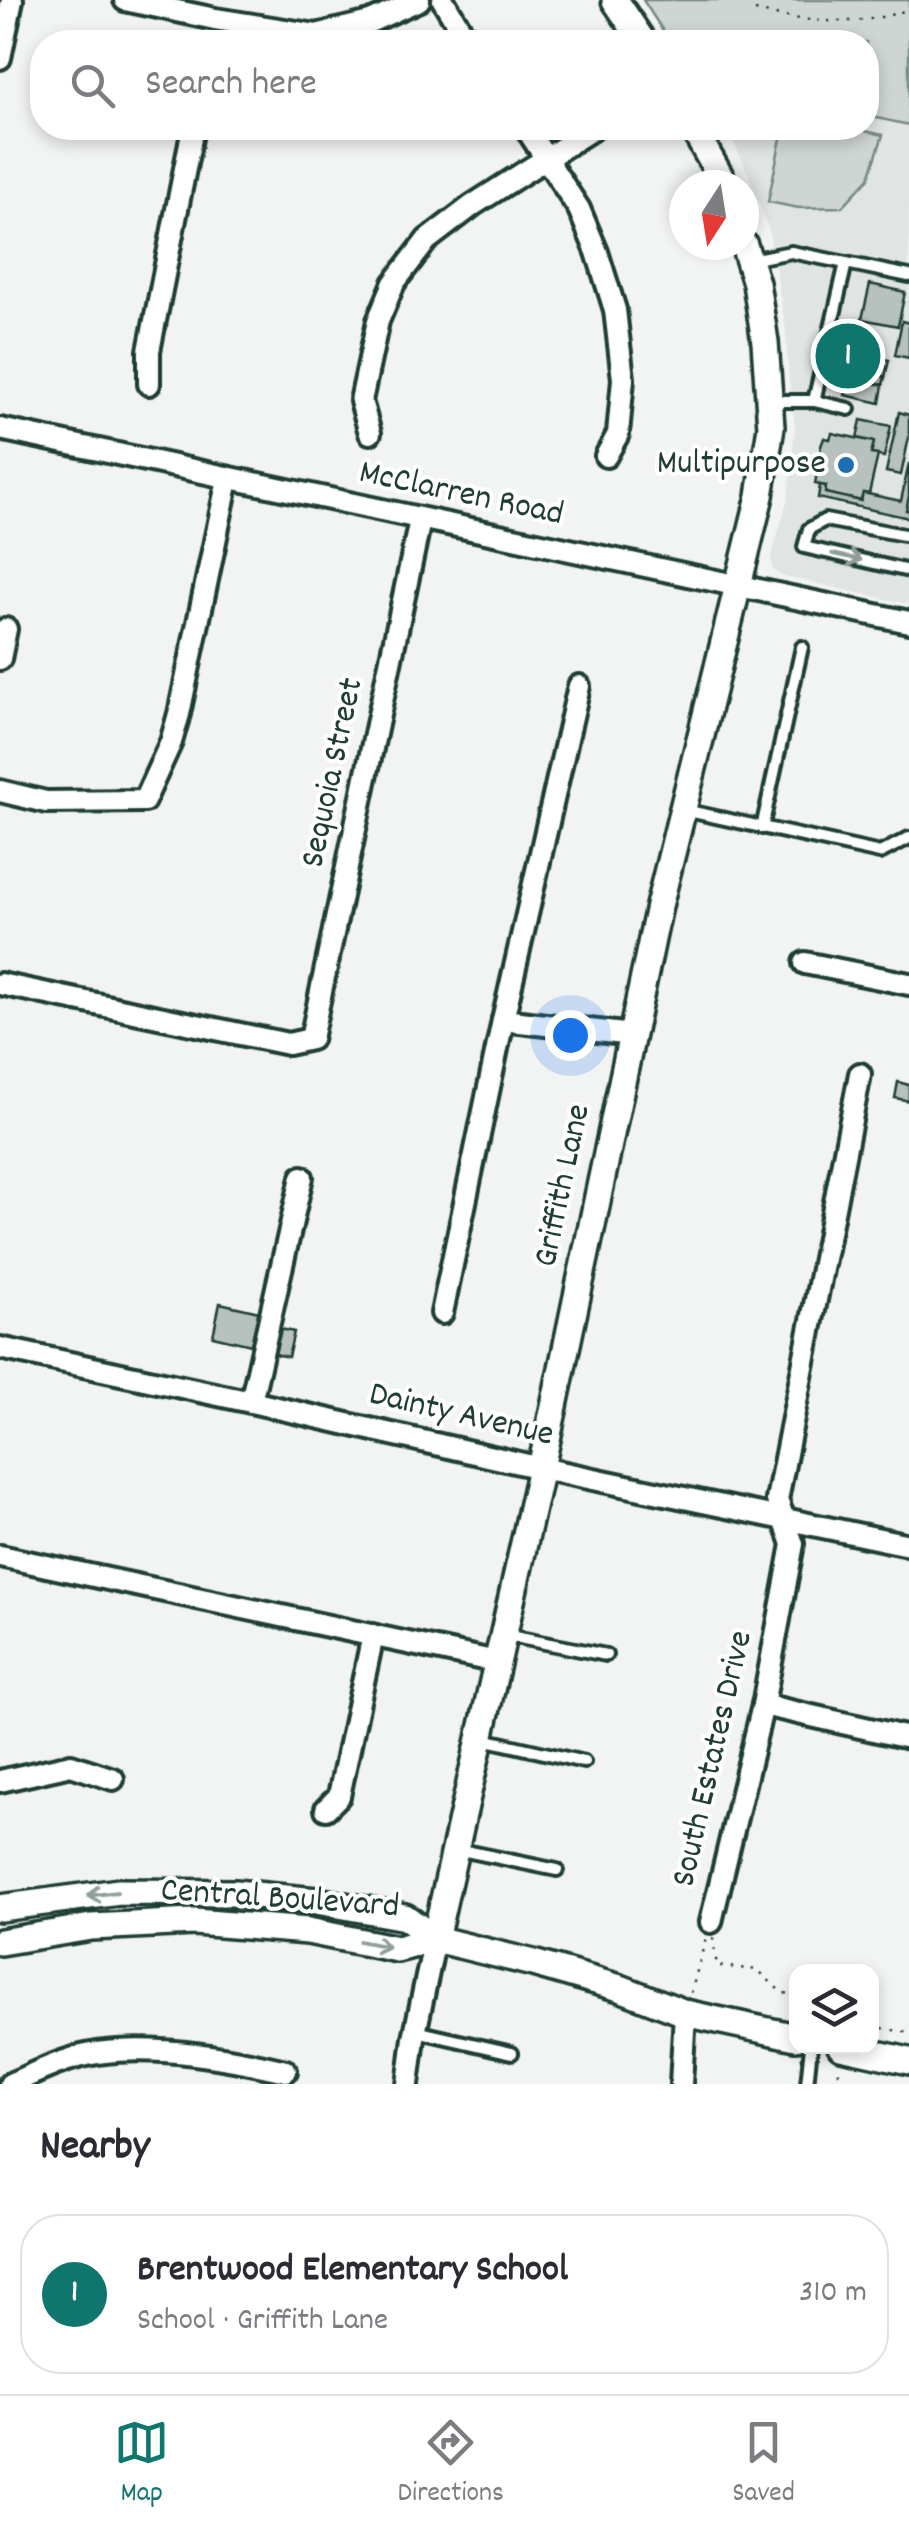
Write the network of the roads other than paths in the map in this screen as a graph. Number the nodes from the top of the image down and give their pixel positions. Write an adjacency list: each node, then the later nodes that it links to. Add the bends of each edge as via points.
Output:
1 (12, 0): 12 (street)
2 (124, 0): 6 (street)
3 (420, 0): 9 (street)
4 (443, 0): 10 (street)
5 (615, 0): 11 (street)
6 (214, 20): 7 (street); 8 (street)
7 (212, 30)
8 (282, 30)
9 (337, 30)
10 (461, 30)
11 (634, 30)
12 (0, 58)
13 (191, 140): 23 (street, via 149,351)
14 (535, 140): 17 (street)
15 (576, 140): 17 (street)
16 (701, 140): 18 (street)
17 (548, 158): 28 (street, via 428,240 394,282 361,400); 29 (street, via 579,210 616,310 623,380 618,434)
18 (717, 170)
19 (759, 252): 21 (lane)
20 (748, 260): 24 (street, Griffith Lane)
21 (846, 264): 22 (lane); 25 (lane)
22 (909, 276)
23 (149, 384)
24 (770, 401): 25 (lane); 34 (street, Griffith Lane, via 772,427)
25 (814, 401): 26 (lane)
26 (849, 410)
27 (0, 429): 30 (street, McClarren Road)
28 (370, 433)
29 (606, 456)
30 (228, 479): 31 (street, McClarren Road); 40 (street, via 180,714 144,801 46,802)
31 (420, 520): 34 (street, McClarren Road); 45 (street, Sequoia Street, via 311,1040 288,1044)
32 (909, 536): 33 (lane, one-way to 33, via 825,520 808,529 804,548)
33 (909, 570)
34 (739, 586): 35 (street, McClarren Road); 41 (street, Griffith Lane)
35 (909, 622)
36 (6, 629): 38 (street)
37 (802, 647): 42 (lane)
38 (0, 659)
39 (579, 686): 47 (street)
40 (0, 790)
41 (683, 810): 42 (lane); 48 (street, Griffith Lane)
42 (762, 828): 43 (lane, via 880,853)
43 (909, 838)
44 (805, 963): 46 (street)
45 (0, 984)
46 (909, 984)
47 (504, 1020): 48 (street); 51 (street)
48 (632, 1035): 54 (street, Griffith Lane)
49 (860, 1074): 55 (street, South Estates Drive, via 777,1500)
50 (302, 1176): 53 (street)
51 (442, 1314)
52 (0, 1348): 53 (street, Dainty Avenue)
53 (251, 1402): 54 (street, Dainty Avenue)
54 (541, 1468): 55 (street, Dainty Avenue); 59 (street, Griffith Lane)
55 (785, 1519): 56 (street, Dainty Avenue); 62 (street, South Estates Drive, via 794,1544)
56 (909, 1546)
57 (0, 1556): 58 (street)
58 (373, 1635): 61 (street); 68 (street, via 339,1796)
59 (503, 1635): 60 (lane); 61 (street, Griffith Lane)
60 (606, 1655)
61 (497, 1662): 63 (street, Griffith Lane)
62 (763, 1705): 64 (street); 72 (street, South Estates Drive)
63 (480, 1738): 65 (lane); 69 (street, Griffith Lane)
64 (909, 1738)
65 (584, 1762)
66 (113, 1779): 67 (street, via 71,1765)
67 (0, 1781)
68 (326, 1809)
69 (456, 1849): 70 (lane); 73 (street, Griffith Lane)
70 (557, 1870)
71 (0, 1908): 73 (street, Central Boulevard, one-way to 71, via 405,1917 235,1893 119,1892)
72 (711, 1922)
73 (436, 1940): 74 (street, Central Boulevard, one-way to 73, via 91,1927 194,1922 308,1931 397,1949); 75 (street, Central Boulevard, via 620,1988); 76 (street, Griffith Lane)
74 (0, 1942)
75 (685, 2014): 77 (street, Central Boulevard); 85 (street)
76 (416, 2031): 78 (lane); 84 (street, Griffith Lane)
77 (789, 2036)
78 (512, 2054)
79 (809, 2054): 86 (lane)
80 (876, 2054): 81 (street)
81 (907, 2061)
82 (286, 2072): 83 (street, via 223,2056 124,2052 69,2059)
83 (10, 2084)
84 (408, 2084)
85 (681, 2084)
86 (807, 2084)

